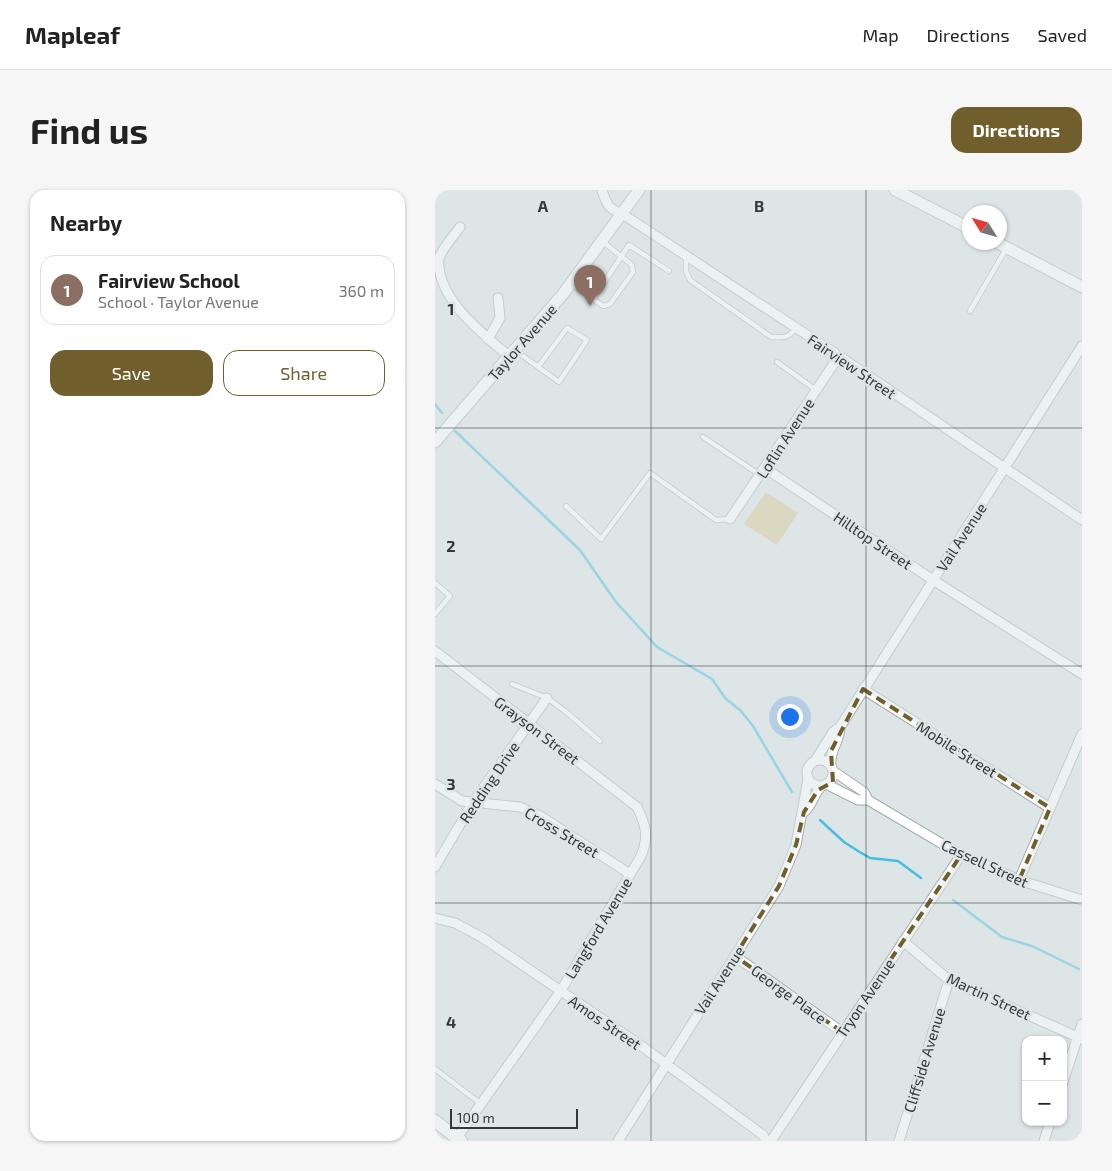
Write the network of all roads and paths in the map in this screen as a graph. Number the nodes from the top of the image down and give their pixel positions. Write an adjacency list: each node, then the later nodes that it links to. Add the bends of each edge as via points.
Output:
1 (602, 190): 4 (street, Fairview Street, via 607,204)
2 (639, 190): 4 (street, Taylor Avenue)
3 (895, 190): 5 (street)
4 (621, 214): 7 (street, Taylor Avenue); 11 (street, Fairview Street)
5 (962, 224)
6 (460, 227): 19 (street, via 438,260 438,287 449,305)
7 (601, 241): 10 (lane); 13 (street, Taylor Avenue)
8 (1007, 248): 14 (street)
9 (999, 250): 17 (lane)
10 (622, 256): 12 (lane, via 629,246); 16 (lane); 16 (lane, via 632,264 633,272 610,304 603,306)
11 (686, 256): 18 (street, Fairview Street); 18 (lane, via 689,280 771,337 783,338)
12 (669, 271)
13 (571, 284): 16 (lane); 21 (street, Taylor Avenue)
14 (1082, 287)
15 (498, 298): 19 (street, via 500,318)
16 (593, 299)
17 (970, 310)
18 (796, 328): 22 (street, Fairview Street)
19 (488, 338): 21 (street)
20 (1082, 346): 28 (street, Vail Avenue)
21 (513, 354): 24 (lane); 27 (street, Taylor Avenue)
22 (839, 356): 25 (street, Loflin Avenue); 28 (street, Fairview Street)
23 (777, 362): 25 (lane)
24 (538, 367): 24 (lane, via 559,382 587,340 567,328)
25 (817, 390): 29 (street, Loflin Avenue)
26 (703, 437): 29 (lane)
27 (435, 442)
28 (1005, 468): 32 (street, Fairview Street); 33 (street, Vail Avenue)
29 (763, 472): 31 (street, Loflin Avenue); 33 (street, Hilltop Street)
30 (566, 506): 31 (lane, via 601,539 649,473 716,520)
31 (730, 520)
32 (1082, 520)
33 (933, 580): 37 (street, Hilltop Street); 39 (street, Vail Avenue)
34 (435, 583): 35 (lane, via 450,596)
35 (435, 614)
36 (435, 651): 41 (street, Grayson Street)
37 (1082, 674)
38 (512, 684): 40 (lane)
39 (863, 690): 42 (street, Vail Avenue); 52 (street, Mobile Street)
40 (547, 698): 41 (street, Redding Drive); 44 (lane)
41 (528, 724): 51 (street, Redding Drive); 53 (street, Grayson Street)
42 (840, 727): 45 (street, Vail Avenue, via 833,732); 46 (street, Vail Avenue, via 840,735 831,751)
43 (1082, 734): 52 (street)
44 (600, 741)
45 (815, 761): 46 (street, via 823,760); 47 (street, via 808,767)
46 (832, 769): 49 (street, via 831,779); 50 (street, Cassell Street, via 864,792)
47 (809, 779): 49 (street, via 814,785); 54 (street, Vail Avenue, via 802,804)
48 (435, 784): 51 (street, Cross Street)
49 (824, 785): 50 (street, Cassell Street, via 858,800); 54 (street, Vail Avenue)
50 (868, 800): 55 (street, Cassell Street)
51 (473, 804): 56 (street, Redding Drive); 57 (street, Cross Street, via 520,807 542,817)
52 (1050, 808): 58 (street)
53 (638, 809): 57 (street, Langford Avenue, via 647,831 646,844)
54 (804, 812): 62 (street, Vail Avenue, via 797,844 779,886)
55 (961, 855): 58 (street, Cassell Street); 61 (street, Tryon Avenue)
56 (435, 867)
57 (630, 874): 64 (street, Langford Avenue)
58 (1019, 880): 59 (street, Cassell Street)
59 (1082, 900)
60 (435, 918): 64 (street, Amos Street, via 467,928)
61 (903, 941): 63 (street, Martin Street); 66 (street, Tryon Avenue)
62 (735, 956): 66 (street, George Place); 68 (street, Vail Avenue)
63 (949, 980): 67 (street, Martin Street); 78 (street, Cliffside Avenue)
64 (560, 992): 68 (street, Amos Street); 71 (street, Langford Avenue)
65 (1082, 1024): 67 (street)
66 (842, 1032): 77 (street, Tryon Avenue)
67 (1080, 1038): 70 (street)
68 (665, 1064): 75 (street, Vail Avenue); 76 (street, Amos Street, via 763,1135)
69 (435, 1069): 71 (lane)
70 (1063, 1081)
71 (481, 1104): 74 (street, Langford Avenue)
72 (435, 1121): 74 (main road)
73 (1049, 1126): 79 (street)
74 (459, 1139)
75 (617, 1141)
76 (766, 1141)
77 (771, 1141)
78 (899, 1141)
79 (1044, 1141)

